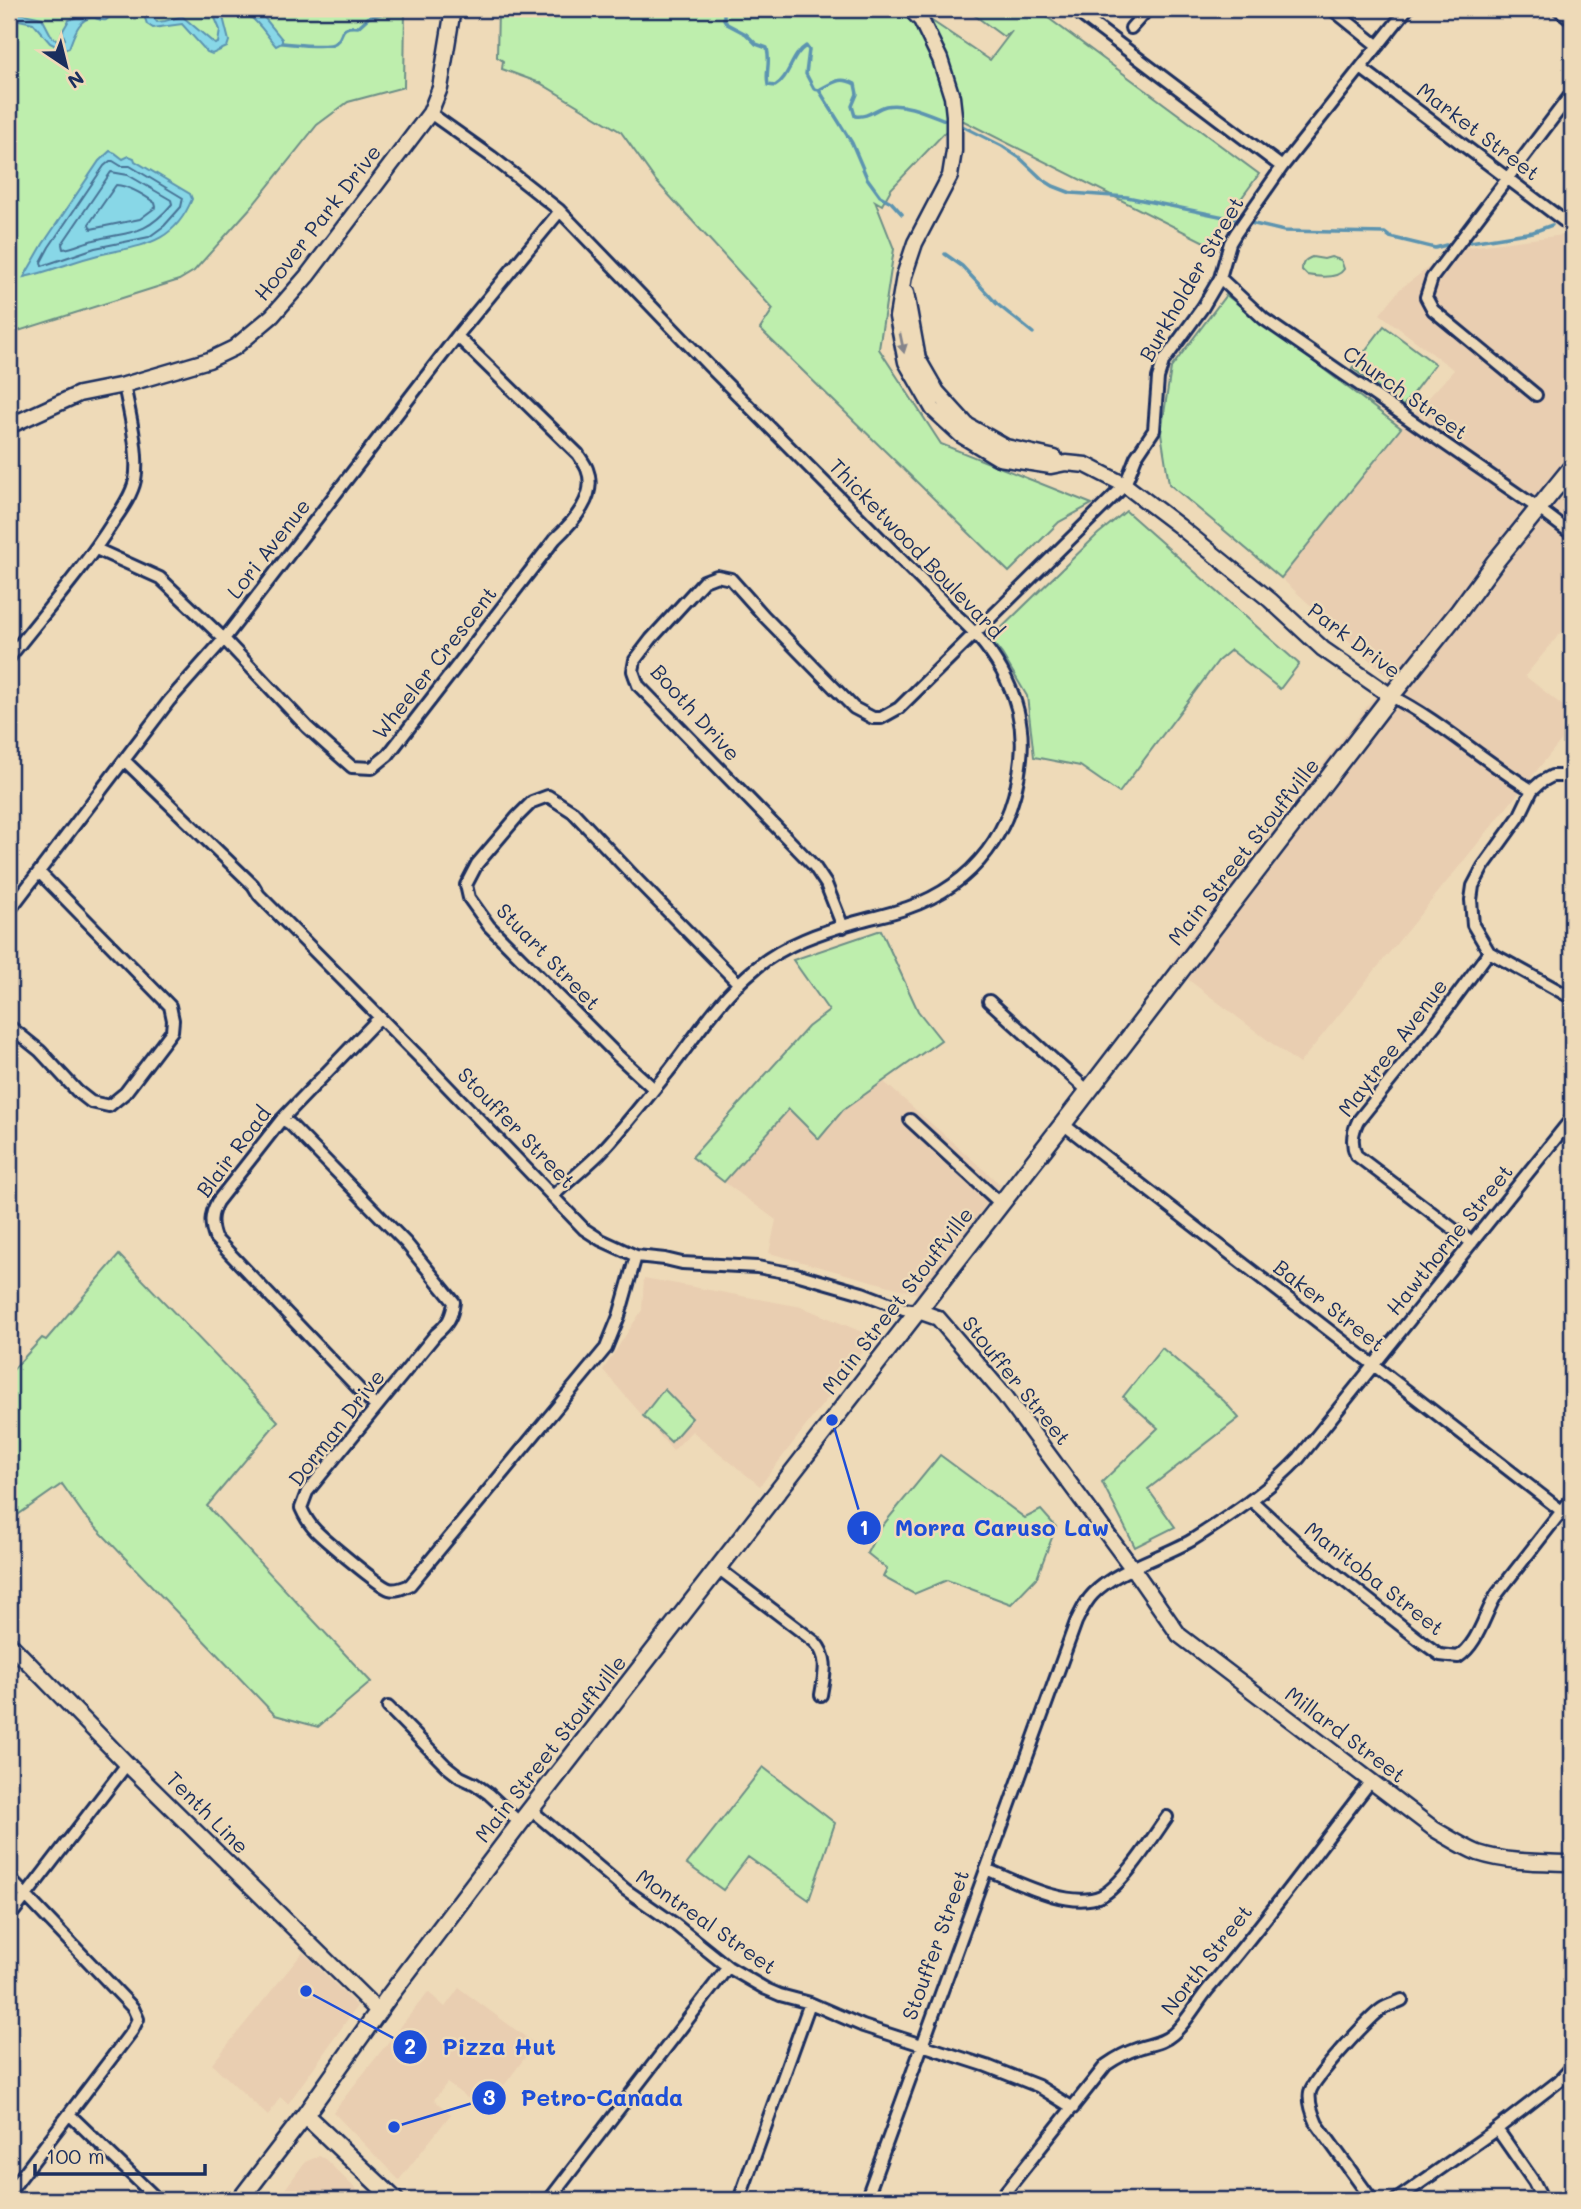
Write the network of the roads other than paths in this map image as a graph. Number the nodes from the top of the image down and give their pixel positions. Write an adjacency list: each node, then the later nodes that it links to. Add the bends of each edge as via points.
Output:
1 (453, 9): 13 (street, Hoover Park Drive, via 440,88)
2 (910, 9): 24 (street, Park Drive, via 921,20 940,59 952,97 954,151 950,176 915,243 904,276 897,317 906,362 933,409 961,435 999,458 1051,466 1086,465)
3 (1073, 9): 14 (street)
4 (1148, 9): 9 (street)
5 (1332, 9): 10 (street)
6 (1407, 9): 10 (street, Burkholder Street)
7 (1558, 9): 8 (street)
8 (1572, 20)
9 (1131, 28)
10 (1378, 46): 11 (street, Burkholder Street)
11 (1361, 68): 14 (street, Burkholder Street); 15 (street, Market Street)
12 (1572, 93): 15 (street)
13 (430, 113): 16 (street, Thicketwood Boulevard); 20 (street, Hoover Park Drive, via 272,317 234,348 209,360)
14 (1282, 167): 18 (street, Burkholder Street, via 1233,238)
15 (1507, 178): 17 (street, Market Street); 21 (street, via 1433,276 1426,297 1433,310)
16 (560, 211): 19 (street, Lori Avenue); 28 (street, Thicketwood Boulevard)
17 (1572, 227)
18 (1220, 278): 24 (street, Burkholder Street, via 1163,362 1154,430); 25 (street, Church Street, via 1264,319)
19 (457, 336): 29 (street, Lori Avenue); 29 (street, Wheeler Crescent, via 587,468 590,487 570,525 388,755 372,768 352,767 307,727)
20 (124, 384): 22 (street, Hoover Park Drive, via 79,394); 27 (street, via 135,482)
21 (1536, 395)
22 (9, 426)
23 (1572, 467): 25 (main road, Main Street Stouffville)
24 (1125, 485): 28 (street); 31 (street, Park Drive, via 1270,600 1323,649)
25 (1539, 509): 26 (street, Church Street); 31 (main road, Main Street Stouffville)
26 (1572, 534)
27 (96, 549): 29 (street, Wheeler Crescent, via 160,578); 30 (street)
28 (976, 633): 37 (street, Thicketwood Boulevard, via 997,662 1018,707 1023,743 1008,818 988,852 944,892 906,909); 37 (street, Booth Drive, via 900,708 873,718 854,708 731,579 717,576 704,581 635,660 638,685 814,866)
29 (224, 639): 32 (street, Lori Avenue)
30 (9, 658)
31 (1391, 695): 34 (street, Park Drive); 45 (main road, Main Street Stouffville)
32 (124, 760): 35 (street, Lori Avenue); 42 (street, Stouffer Street, via 253,885)
33 (1572, 776): 34 (street, via 1552,776)
34 (1532, 790): 38 (street, via 1473,886 1473,925)
35 (39, 872): 36 (street, Lori Avenue); 43 (street, via 170,1006 172,1031 125,1093 109,1106 90,1102)
36 (9, 911)
37 (843, 927): 39 (street, Thicketwood Boulevard, via 793,944)
38 (1489, 952): 40 (street); 52 (street, Maytree Avenue, via 1358,1121 1352,1137 1356,1155)
39 (739, 984): 44 (street, Thicketwood Boulevard); 44 (street, Stuart Street, via 573,812 548,796 532,802 477,864 466,885 469,898 489,926)
40 (1572, 998)
41 (989, 1001): 45 (street)
42 (379, 1018): 47 (street, Blair Road); 50 (street, Stouffer Street)
43 (9, 1026)
44 (653, 1088): 50 (street, Thicketwood Boulevard, via 600,1153)
45 (1088, 1091): 49 (main road, Main Street Stouffville)
46 (1572, 1118): 52 (street, Hawthorne Street)
47 (282, 1119): 56 (street, Blair Road, via 217,1202 211,1227 223,1248); 56 (street, Dorman Drive, via 406,1243 454,1302 447,1325)
48 (910, 1119): 51 (street)
49 (1063, 1124): 51 (main road, Main Street Stouffville); 55 (street, Baker Street)
50 (553, 1196): 53 (street, Stouffer Street, via 583,1229)
51 (1000, 1203): 54 (main road, Main Street Stouffville)
52 (1472, 1243): 55 (street, Hawthorne Street)
53 (636, 1256): 54 (street, Stouffer Street, via 796,1274); 56 (street, Dorman Drive, via 606,1348 410,1585 400,1590 378,1584 317,1532 301,1508 307,1492)
54 (918, 1311): 61 (main road, Main Street Stouffville); 62 (street, Stouffer Street, via 938,1318 1005,1396)
55 (1373, 1365): 58 (street, Hawthorne Street, via 1283,1475); 59 (street, Baker Street)
56 (376, 1407)
57 (1572, 1498): 59 (street, Manitoba Street)
58 (1251, 1500): 59 (street, Manitoba Street, via 1304,1549 1422,1642 1440,1655 1458,1657 1475,1637 1497,1594); 62 (street, Hawthorne Street, via 1190,1541)
59 (1562, 1511): 60 (street, Baker Street)
60 (1572, 1519)
61 (718, 1568): 64 (street, via 823,1651); 68 (main road, Main Street Stouffville)
62 (1133, 1569): 67 (street, Millard Street, via 1179,1634); 72 (street, Stouffer Street, via 1094,1593 1076,1622)
63 (9, 1643): 66 (street, Tenth Line)
64 (821, 1695)
65 (388, 1707): 70 (street, via 446,1766 489,1794)
66 (127, 1764): 74 (street); 79 (street, Tenth Line)
67 (1371, 1781): 71 (street, Millard Street, via 1434,1829 1478,1853 1519,1862); 82 (street, North Street, via 1173,2034 1106,2065)
68 (531, 1810): 70 (main road, Main Street Stouffville); 76 (street, Montreal Street)
69 (1167, 1817): 72 (street, via 1117,1883 1091,1899 1040,1891)
70 (520, 1823): 79 (main road, Main Street Stouffville)
71 (1572, 1863)
72 (986, 1869): 80 (street, Stouffer Street)
73 (9, 1878): 74 (street)
74 (26, 1896): 75 (street); 83 (street, via 133,2008 138,2019)
75 (9, 1918)
76 (728, 1967): 78 (street, Montreal Street, via 780,1995); 90 (street)
77 (1402, 2000): 94 (street, via 1369,2020 1310,2092 1317,2124)
78 (810, 2003): 80 (street, Montreal Street); 91 (street)
79 (378, 2011): 84 (main road, Main Street Stouffville)
80 (922, 2044): 82 (street, Montreal Street, via 1038,2086); 92 (street, Stouffer Street)
81 (1572, 2067): 85 (street)
82 (1073, 2108): 93 (street, North Street)
83 (69, 2114): 86 (street); 87 (street)
84 (305, 2115): 88 (main road, Main Street Stouffville); 89 (main road)
85 (1497, 2129): 95 (street); 96 (street)
86 (9, 2193)
87 (158, 2200)
88 (240, 2200)
89 (395, 2200)
90 (548, 2200)
91 (739, 2200)
92 (866, 2200)
93 (999, 2200)
94 (1372, 2200)
95 (1396, 2200)
96 (1544, 2200)

